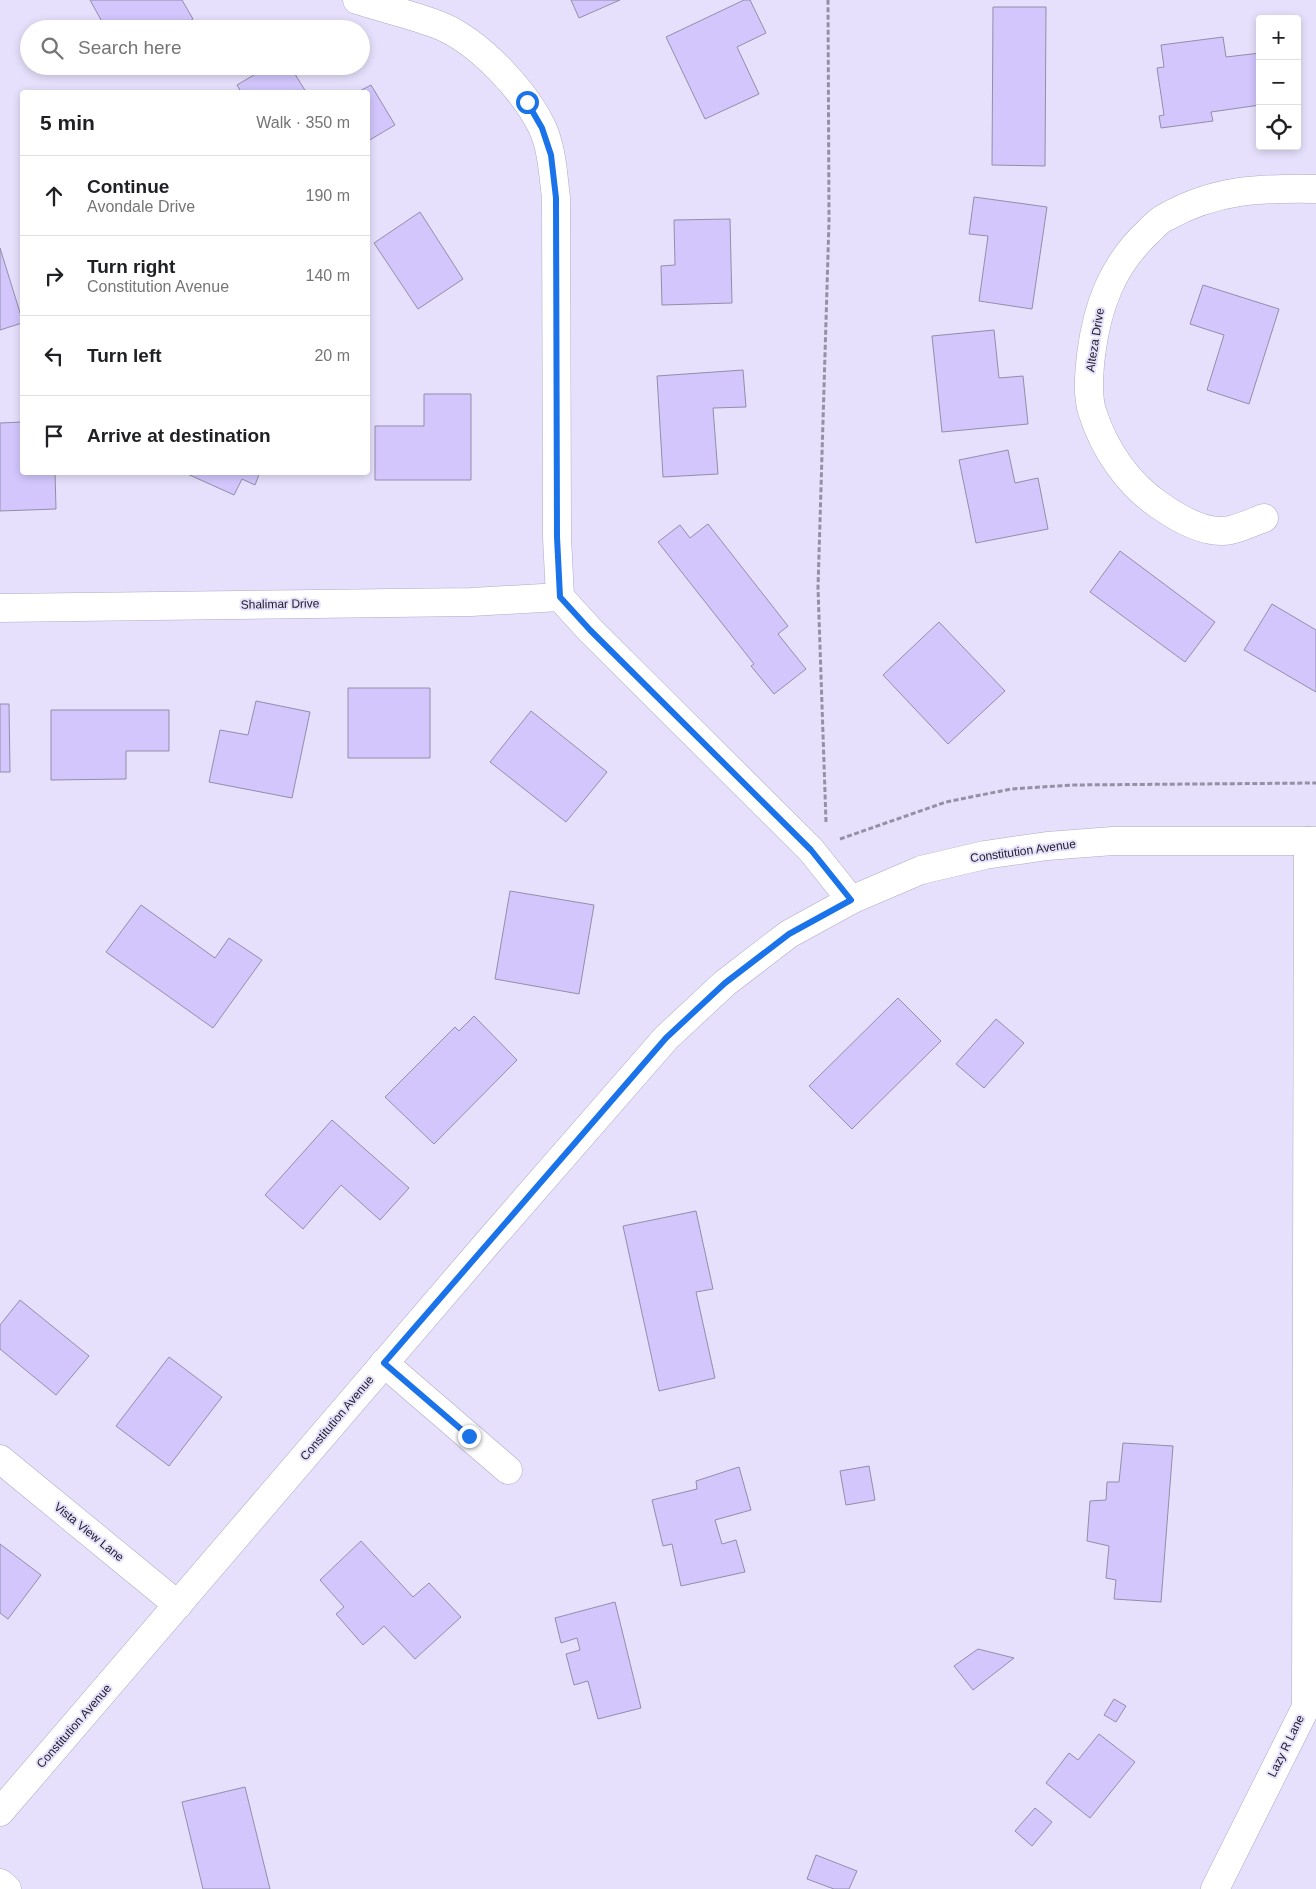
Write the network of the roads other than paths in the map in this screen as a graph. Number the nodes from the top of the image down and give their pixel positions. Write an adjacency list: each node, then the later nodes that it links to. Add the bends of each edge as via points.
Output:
1 (357, 0): 4 (street, via 442,26 477,48 527,102 542,128 551,155 556,198)
2 (1316, 189): 3 (street, Alteza Drive, via 1270,188 1230,192 1164,217 1139,240 1116,271 1102,303 1094,335 1089,374 1092,410 1103,441 1142,494 1180,518 1222,532)
3 (1264, 518)
4 (560, 597): 5 (street, Shalimar Drive, via 471,602); 7 (street, via 590,630 819,847)
5 (0, 608)
6 (1312, 841): 7 (street, Constitution Avenue, via 1113,841 1047,846 985,854 922,870); 12 (street, Lazy R Lane)
7 (851, 900): 8 (street, Constitution Avenue, via 789,934 725,983 666,1038)
8 (384, 1363): 10 (street); 11 (street, Constitution Avenue)
9 (0, 1458): 11 (street, Vista View Lane)
10 (508, 1470)
11 (178, 1605): 13 (street, Constitution Avenue)
12 (1311, 1706): 16 (street, Lazy R Lane)
13 (0, 1812)
14 (0, 1883): 15 (street)
15 (7, 1889)
16 (1215, 1889)

